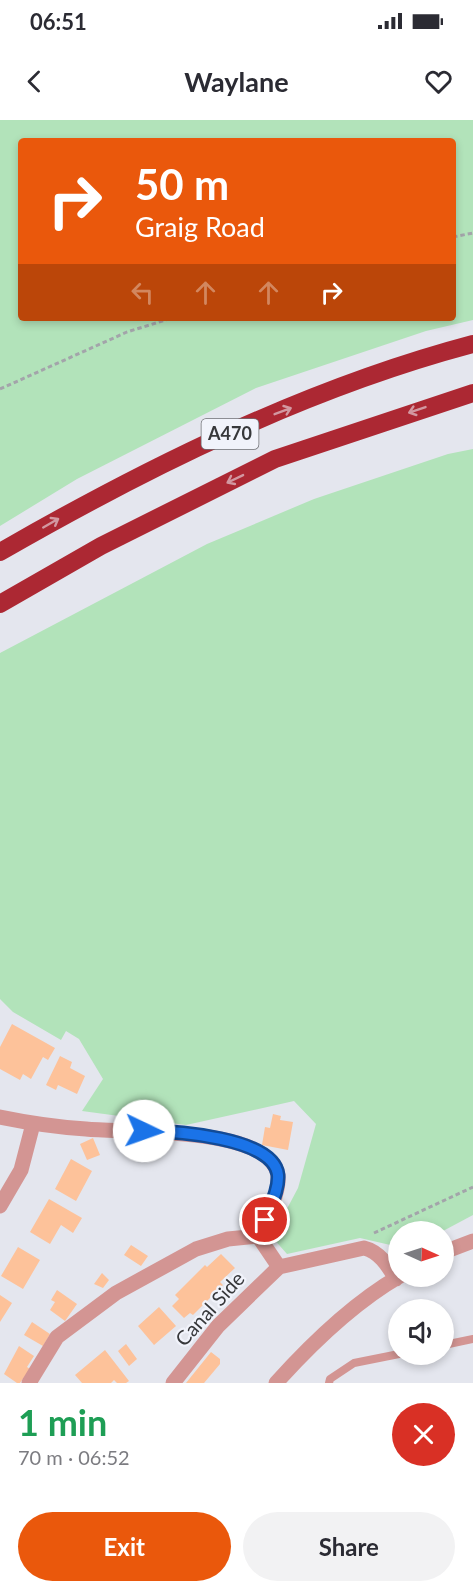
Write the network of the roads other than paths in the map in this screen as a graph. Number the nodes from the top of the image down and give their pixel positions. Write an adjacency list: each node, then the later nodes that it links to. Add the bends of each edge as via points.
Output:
1 (473, 344): 3 (highway, A470, one-way to 1, via 91,500 267,417 359,381)
2 (473, 393): 4 (highway, A470, one-way to 4, via 275,459 101,546)
3 (0, 552)
4 (0, 604)
5 (0, 1117): 6 (street)
6 (33, 1124): 7 (street, via 21,1170); 8 (street, via 183,1134 254,1149 265,1155 278,1173)
7 (0, 1206)
8 (258, 1236): 12 (street); 17 (street, via 228,1239 196,1249 116,1293 57,1337)
9 (473, 1241): 10 (street)
10 (454, 1248)
11 (388, 1264): 12 (street, via 364,1248)
12 (279, 1267): 18 (street, Canal Side, via 218,1326)
13 (388, 1285): 19 (street, via 314,1342)
14 (473, 1339): 15 (lane)
15 (454, 1343)
16 (388, 1356): 20 (lane, via 354,1363)
17 (29, 1383)
18 (173, 1383)
19 (276, 1383)
20 (329, 1383)

